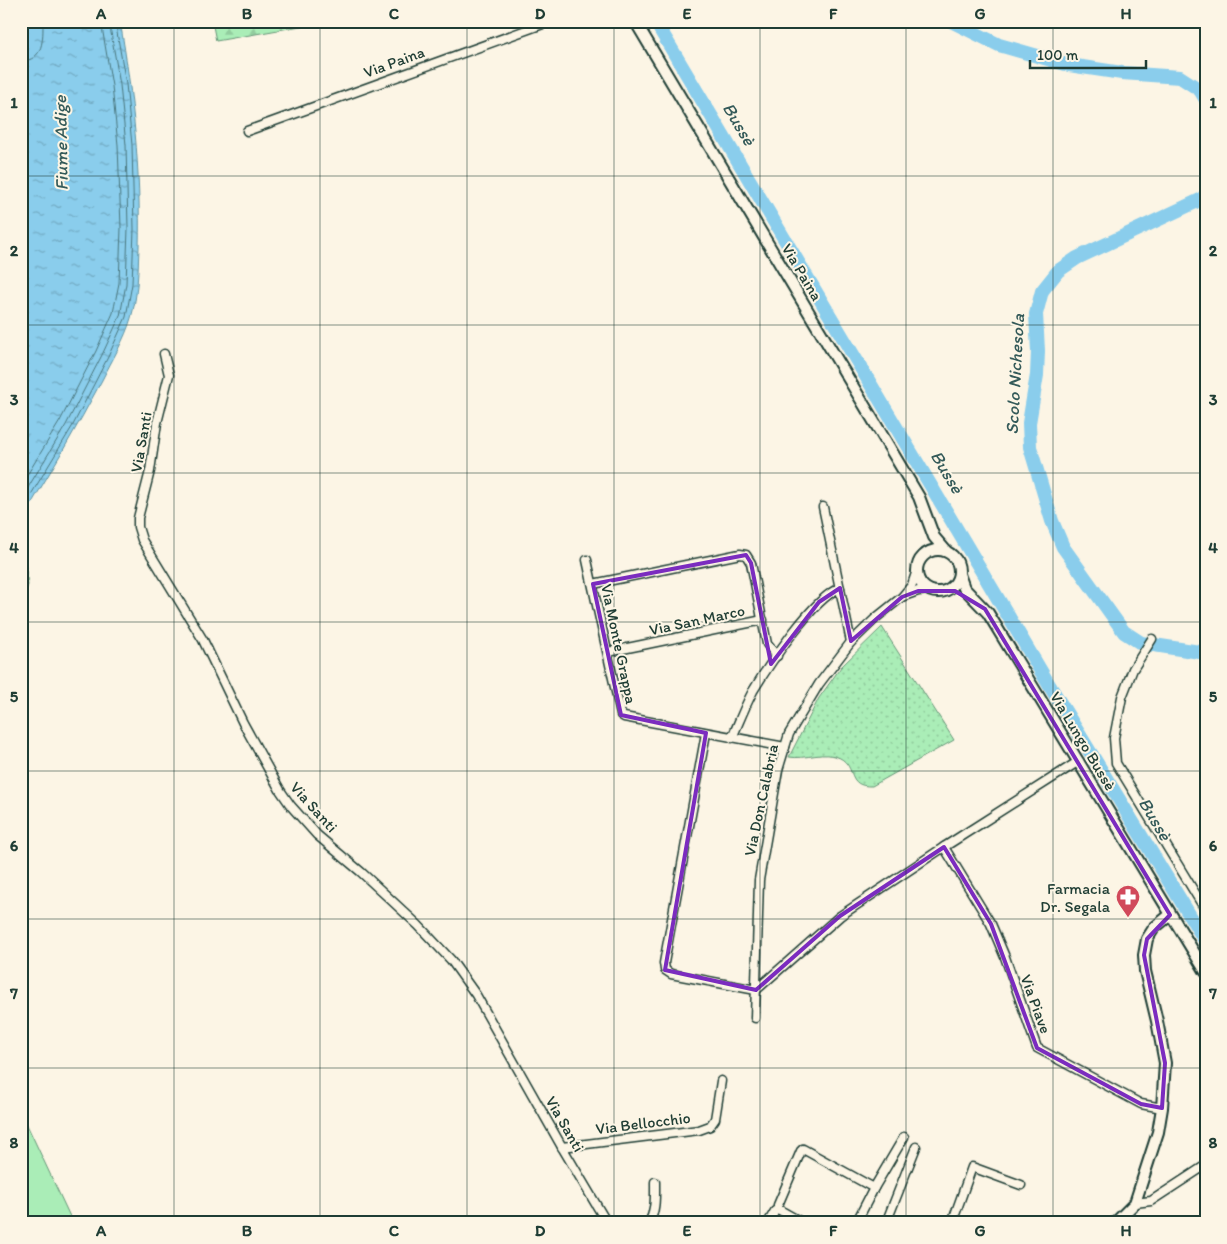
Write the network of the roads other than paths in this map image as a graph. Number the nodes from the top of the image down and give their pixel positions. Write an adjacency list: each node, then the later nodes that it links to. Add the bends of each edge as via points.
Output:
1 (551, 21): 5 (street, Via Paina)
2 (630, 21): 4 (main road)
3 (635, 21): 4 (main road)
4 (649, 45): 8 (main road, Via Paina, via 919,497)
5 (247, 131)
6 (164, 354): 38 (street, Via Santi, via 168,375 138,518 142,540 203,640 243,723 291,806 317,835 418,925 451,960 476,995)
7 (823, 507): 15 (street)
8 (926, 516): 9 (main road, Via Paina, via 937,541); 10 (main road, Via Paina, via 929,543)
9 (946, 551): 10 (main road); 13 (main road, via 957,560)
10 (926, 553): 12 (main road)
11 (588, 560): 14 (street, Via Monte Grappa)
12 (917, 570): 16 (main road, via 921,582); 18 (street, Via Don Calabria, via 912,585)
13 (959, 574): 17 (main road); 19 (main road, Via Lungo Bussè, via 964,588)
14 (593, 584): 20 (street, via 746,555 751,564); 23 (street, Via Monte Grappa)
15 (840, 588): 22 (street); 24 (street, via 819,602)
16 (931, 590): 17 (main road); 18 (street, Via Don Calabria)
17 (947, 590): 19 (main road, Via Lungo Bussè, via 959,592)
18 (902, 597): 22 (street, Via Don Calabria)
19 (979, 604): 28 (main road, Via Lungo Bussè, via 988,613)
20 (763, 620): 23 (street, Via San Marco); 24 (street, via 767,644)
21 (1152, 640): 30 (street, via 1133,669 1122,697 1114,738 1116,762)
22 (851, 642): 27 (street, Via Don Calabria, via 819,684 789,734)
23 (608, 652): 25 (street, Via Monte Grappa, via 620,715)
24 (777, 656): 26 (street, via 753,692)
25 (706, 733): 26 (street, Via Monte Grappa); 33 (street, via 665,970 671,974)
26 (732, 738): 27 (street, Via Monte Grappa)
27 (785, 748): 33 (street, Via Don Calabria, via 778,770 759,880)
28 (1079, 761): 29 (street); 31 (main road, Via Lungo Bussè)
29 (944, 847): 33 (street, via 840,916); 36 (street, Via Piave, via 991,924 1037,1048 1141,1104)
30 (1206, 911)
31 (1170, 915): 32 (main road, Via Lungo Bussè); 36 (main road, via 1154,928 1147,939 1144,955 1165,1063)
32 (1206, 972)
33 (756, 990): 34 (street, Via Don Calabria)
34 (755, 1018)
35 (720, 1081): 38 (street, Via Bellocchio, via 716,1119 710,1126)
36 (1162, 1108): 44 (main road, via 1158,1132)
37 (904, 1138): 43 (street)
38 (562, 1147): 46 (street, Via Santi)
39 (916, 1147): 51 (street)
40 (1206, 1165): 44 (street, via 1152,1200)
41 (655, 1182): 47 (street, via 655,1202)
42 (1021, 1185): 52 (street, via 972,1168)
43 (874, 1188): 45 (street, via 801,1150); 50 (street)
44 (1135, 1203): 53 (main road)
45 (778, 1209): 48 (street); 49 (street)
46 (607, 1223)
47 (649, 1223)
48 (768, 1223)
49 (804, 1223)
50 (856, 1223)
51 (886, 1223)
52 (952, 1223)
53 (1115, 1223)

